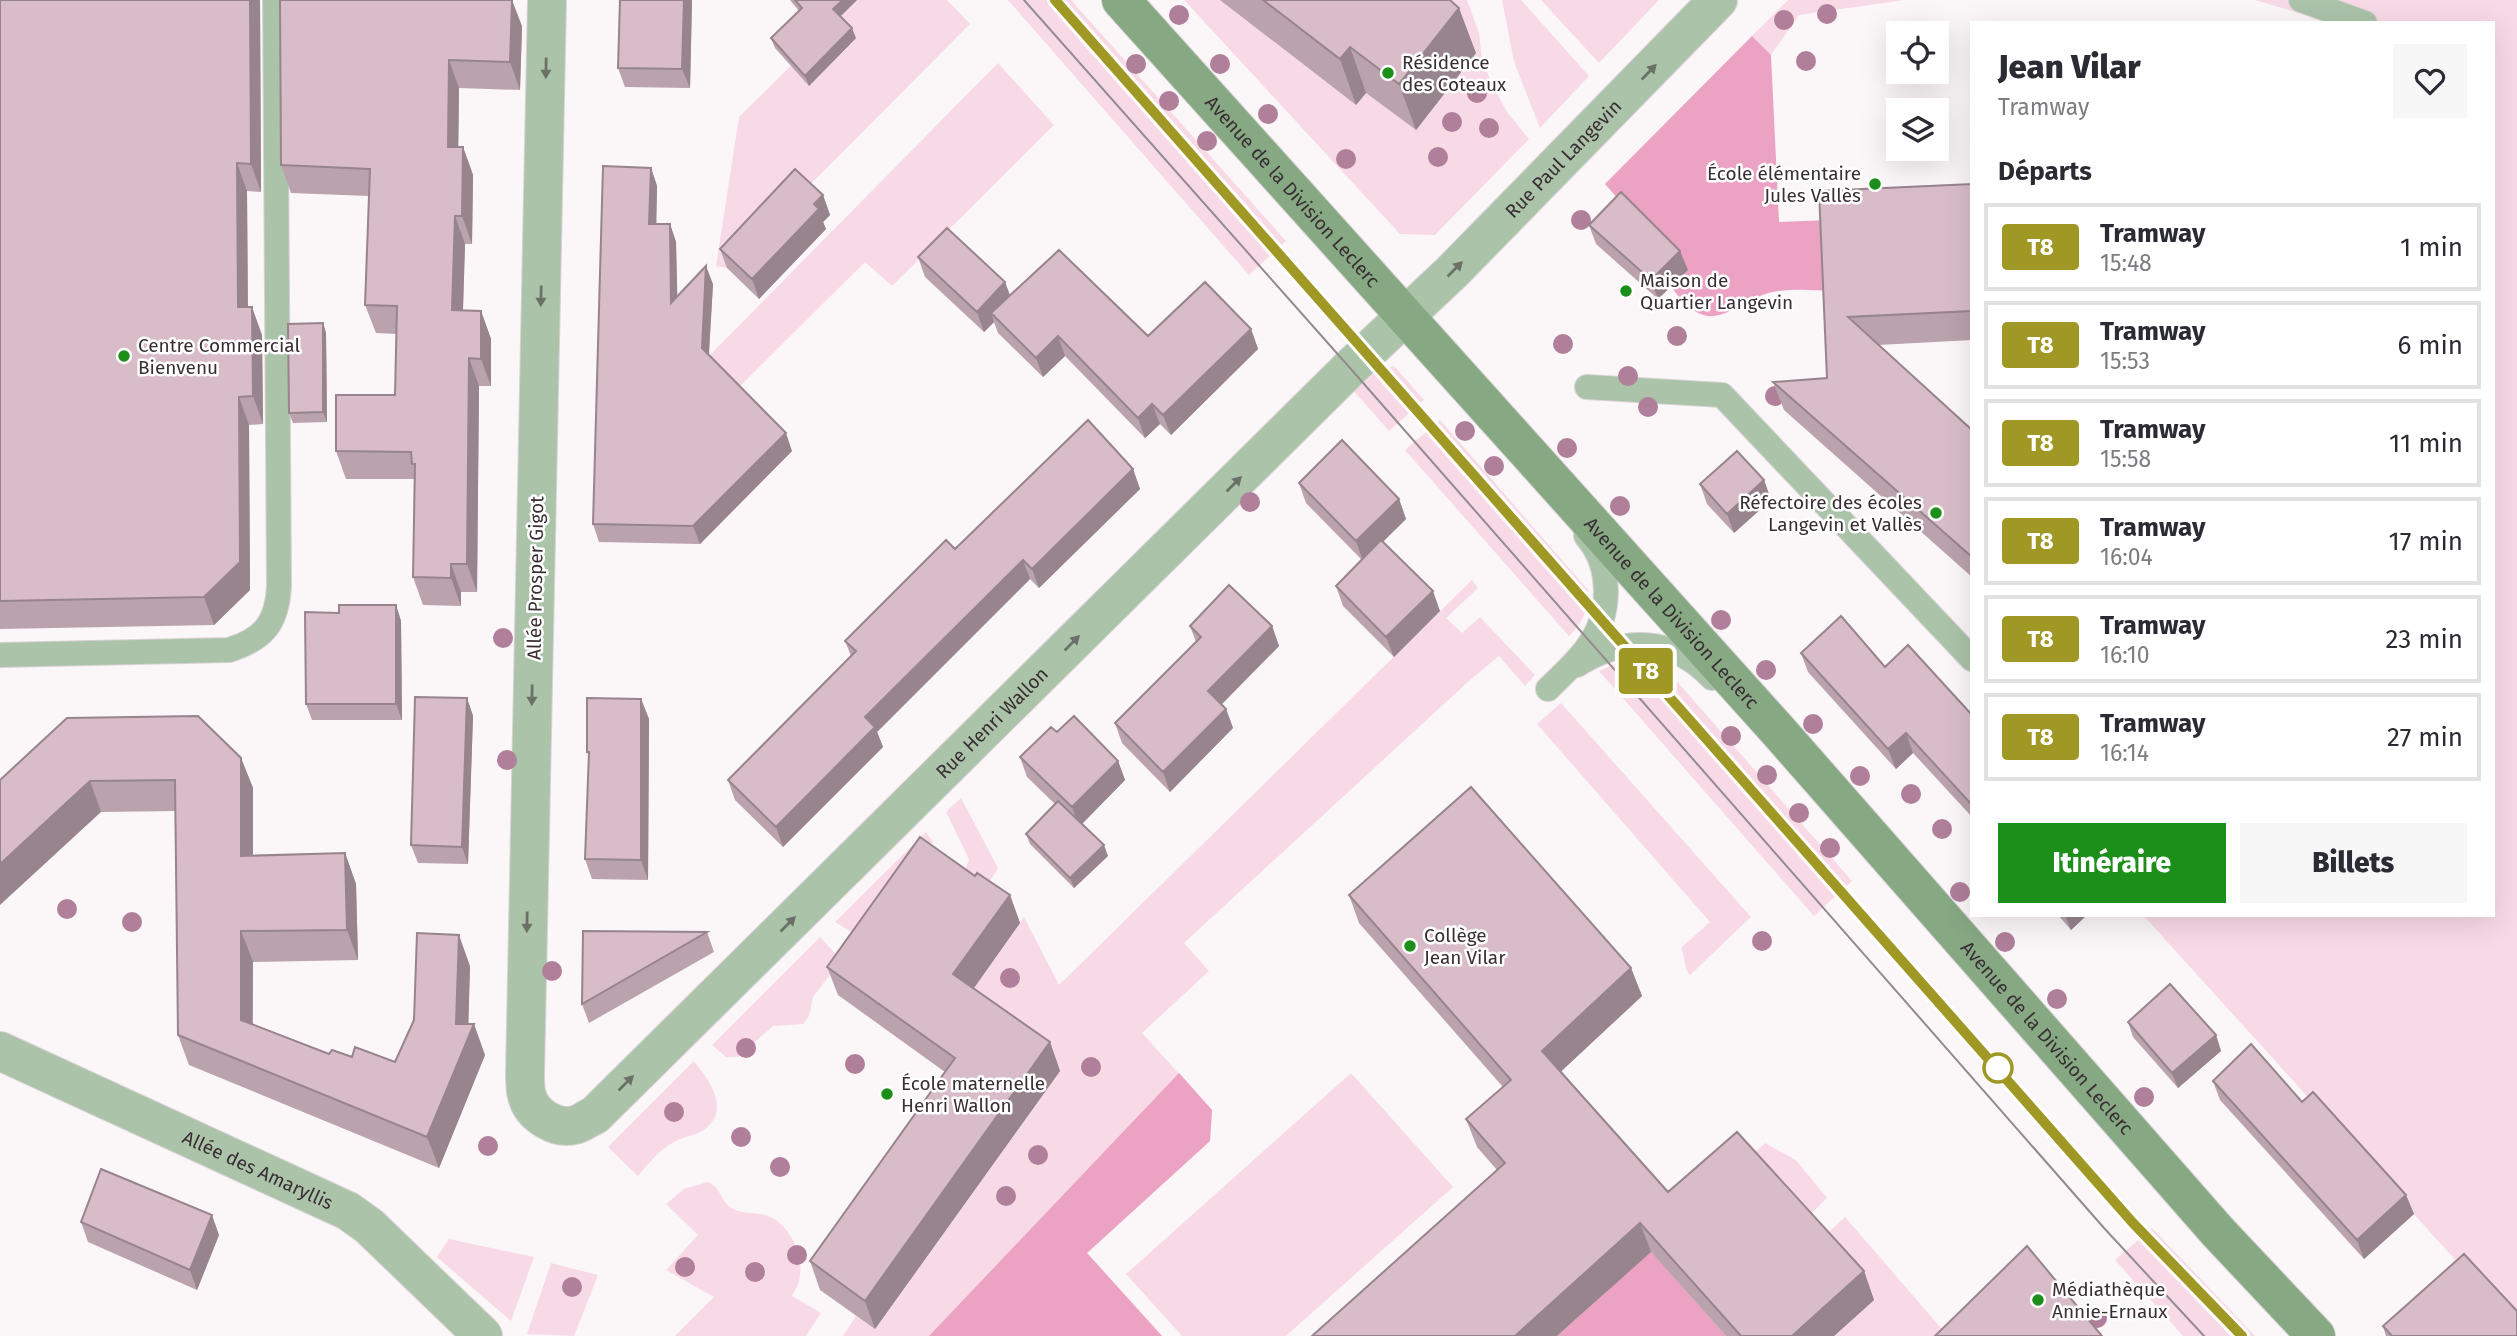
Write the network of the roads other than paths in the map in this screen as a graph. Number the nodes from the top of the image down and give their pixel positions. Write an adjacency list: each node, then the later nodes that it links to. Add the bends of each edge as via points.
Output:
1 (275, 0): 10 (lane, via 279,586 275,615 250,643 229,650)
2 (547, 0): 16 (street, Allée Prosper Gigot, one-way to 16, via 524,1074 527,1097 534,1108 552,1123)
3 (1121, 0): 7 (street, Avenue de la Division Leclerc)
4 (1718, 0): 7 (street, Rue Paul Langevin, one-way to 4)
5 (2301, 0): 6 (lane)
6 (2359, 21)
7 (1406, 316): 9 (street, Avenue de la Division Leclerc); 16 (street, Rue Henri Wallon, one-way to 7, via 595,1115)
8 (1587, 387): 11 (lane, via 1722,395)
9 (1532, 457): 12 (lane, via 1539,482 1590,541 1604,567 1607,591 1601,620 1591,643); 14 (street, Avenue de la Division Leclerc)
10 (0, 655)
11 (1970, 657)
12 (1568, 671): 13 (lane); 14 (lane, via 1598,651 1654,645 1701,666 1754,724)
13 (1548, 689)
14 (1781, 734): 17 (street, Avenue de la Division Leclerc)
15 (0, 1051): 18 (street, Allée des Amaryllis, via 348,1211)
16 (573, 1126)
17 (2218, 1232): 19 (street, Avenue de la Division Leclerc); 20 (street, Avenue de la Division Leclerc)
18 (483, 1336)
19 (2296, 1336)
20 (2316, 1336)

